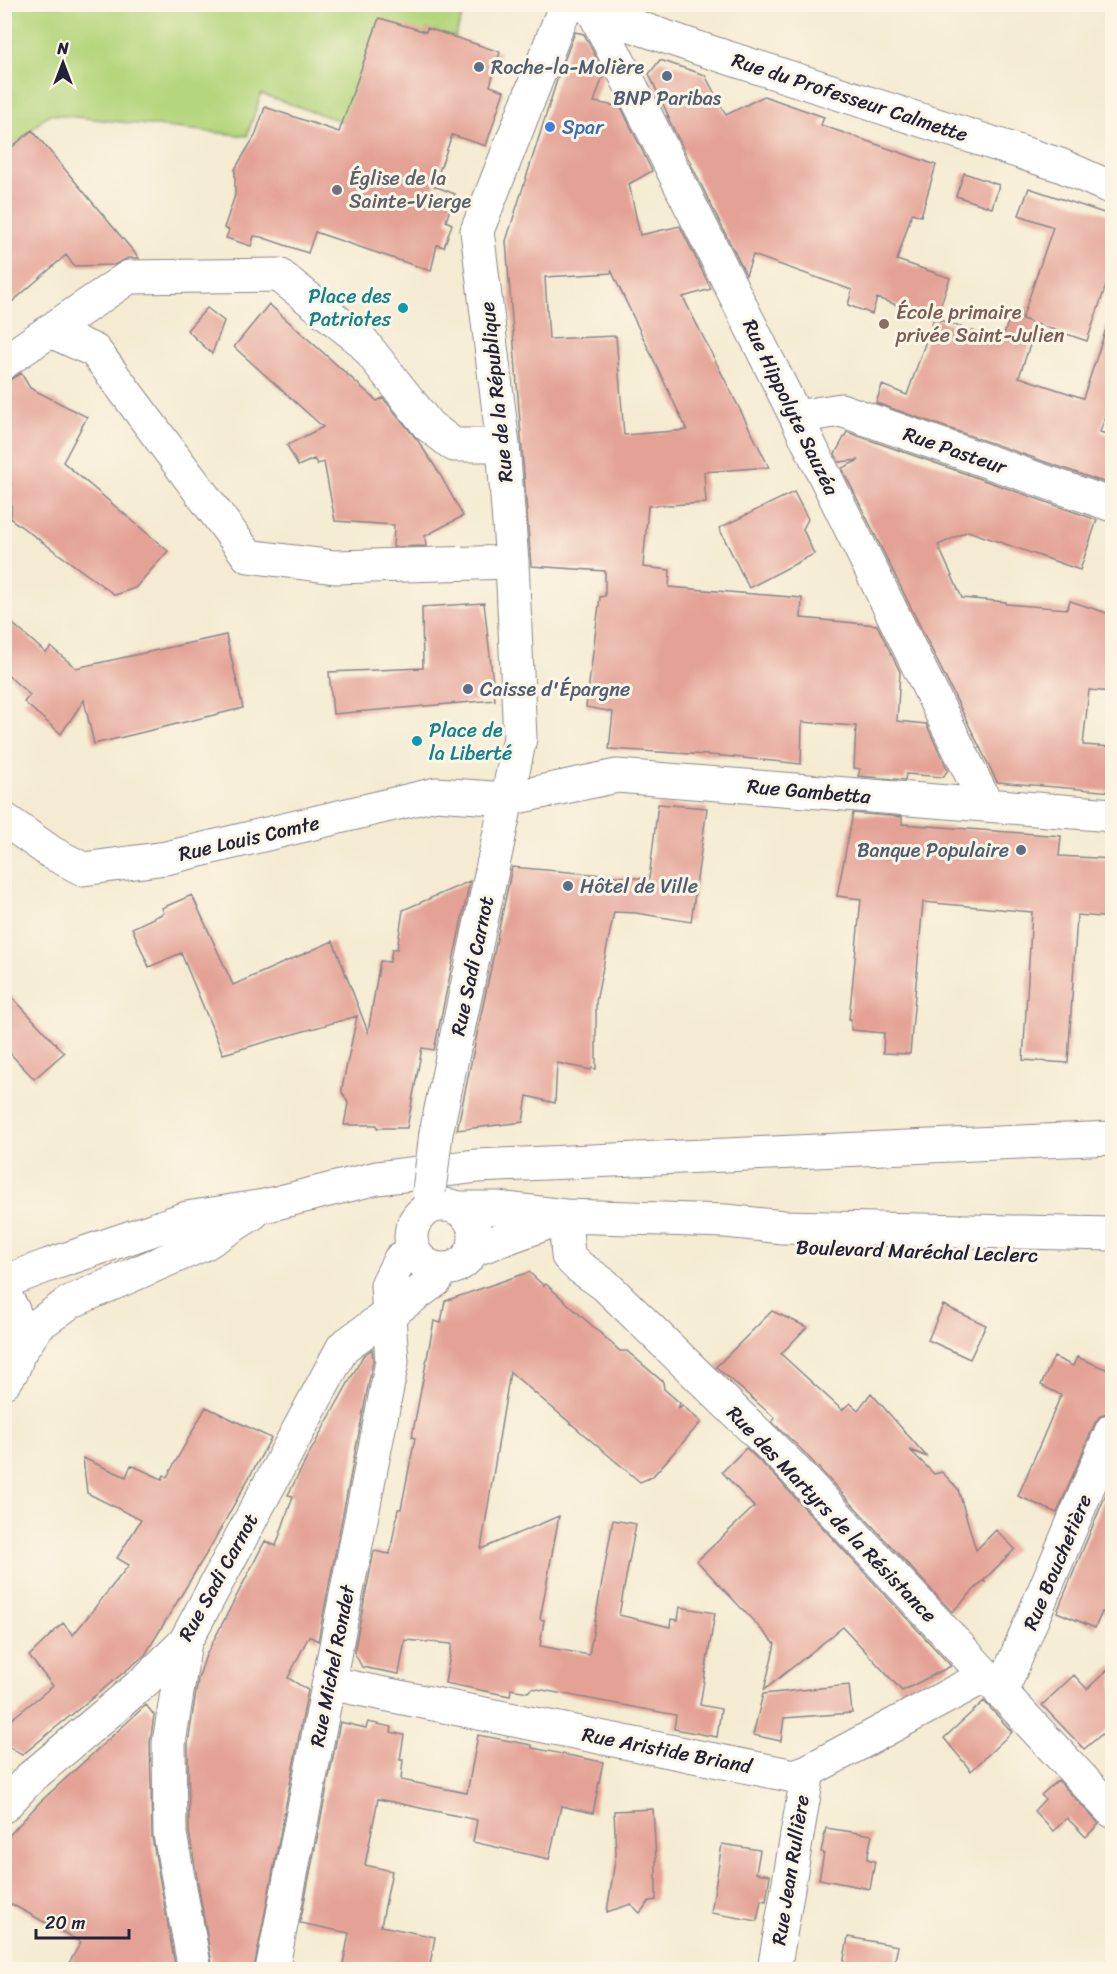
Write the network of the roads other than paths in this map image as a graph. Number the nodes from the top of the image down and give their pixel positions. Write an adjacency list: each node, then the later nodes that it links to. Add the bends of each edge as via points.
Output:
1 (585, 7): 2 (street, Rue du Professeur Calmette, via 701,49 1060,165); 5 (street, Rue Hippolyte Sauzéa); 6 (street, Rue de la République, via 561,17 477,231)
2 (1113, 188)
3 (51, 331): 4 (street); 6 (street, via 129,277 279,275 362,341 428,425 454,445); 8 (street, via 95,351 248,556 335,567)
4 (4, 362)
5 (796, 417): 7 (street, Rue Pasteur, via 841,410); 10 (street, Rue Hippolyte Sauzéa)
6 (503, 446): 8 (street, Rue de la République)
7 (1113, 505)
8 (512, 562): 9 (street, Rue de la République, via 520,738)
9 (507, 799): 10 (street, Rue Gambetta, via 617,776); 12 (street, Rue Louis Comte, via 436,794 166,858 83,869 52,853); 14 (street, Rue Sadi Carnot, bridge, via 436,1133)
10 (986, 804): 11 (street, Rue Gambetta)
11 (1113, 815)
12 (4, 819)
13 (1113, 1138): 15 (street, via 477,1166 377,1178)
14 (440, 1201): 16 (street, Boulevard Maréchal Leclerc); 19 (street, via 466,1214 473,1225); 20 (street, via 413,1224)
15 (264, 1206): 23 (street, via 187,1218); 26 (street, via 204,1244 70,1302 38,1325)
16 (565, 1216): 17 (street, Boulevard Maréchal Leclerc); 19 (street, Boulevard Maréchal Leclerc); 30 (street, Rue des Martyrs de la Résistance, via 568,1256 605,1285 787,1462)
17 (726, 1221): 18 (street, Boulevard Maréchal Leclerc, via 783,1227); 21 (street, Boulevard Maréchal Leclerc, via 787,1248)
18 (1113, 1234)
19 (473, 1250): 22 (street, via 465,1261)
20 (414, 1252): 22 (street); 25 (street, via 400,1259 387,1285)
21 (1113, 1256)
22 (439, 1275): 25 (street, Rue Sadi Carnot)
23 (4, 1282)
24 (4, 1296): 26 (street, via 16,1317 19,1336)
25 (389, 1315): 28 (street, Rue Sadi Carnot, via 343,1347); 29 (street, Rue Michel Rondet, via 392,1362)
26 (11, 1369)
27 (1113, 1430): 30 (street, Rue Bouchetière)
28 (184, 1642): 32 (street, Rue Sadi Carnot, via 145,1681 30,1778); 34 (street, via 169,1743 170,1834)
29 (328, 1683): 31 (street, Rue Aristide Briand, via 794,1776); 35 (street, Rue Michel Rondet)
30 (993, 1685): 31 (street, Rue Aristide Briand); 33 (street, Rue des Martyrs de la Résistance)
31 (808, 1771): 36 (street, Rue Jean Rullière)
32 (4, 1806)
33 (1113, 1811)
34 (195, 1970)
35 (272, 1970)
36 (774, 1970)

